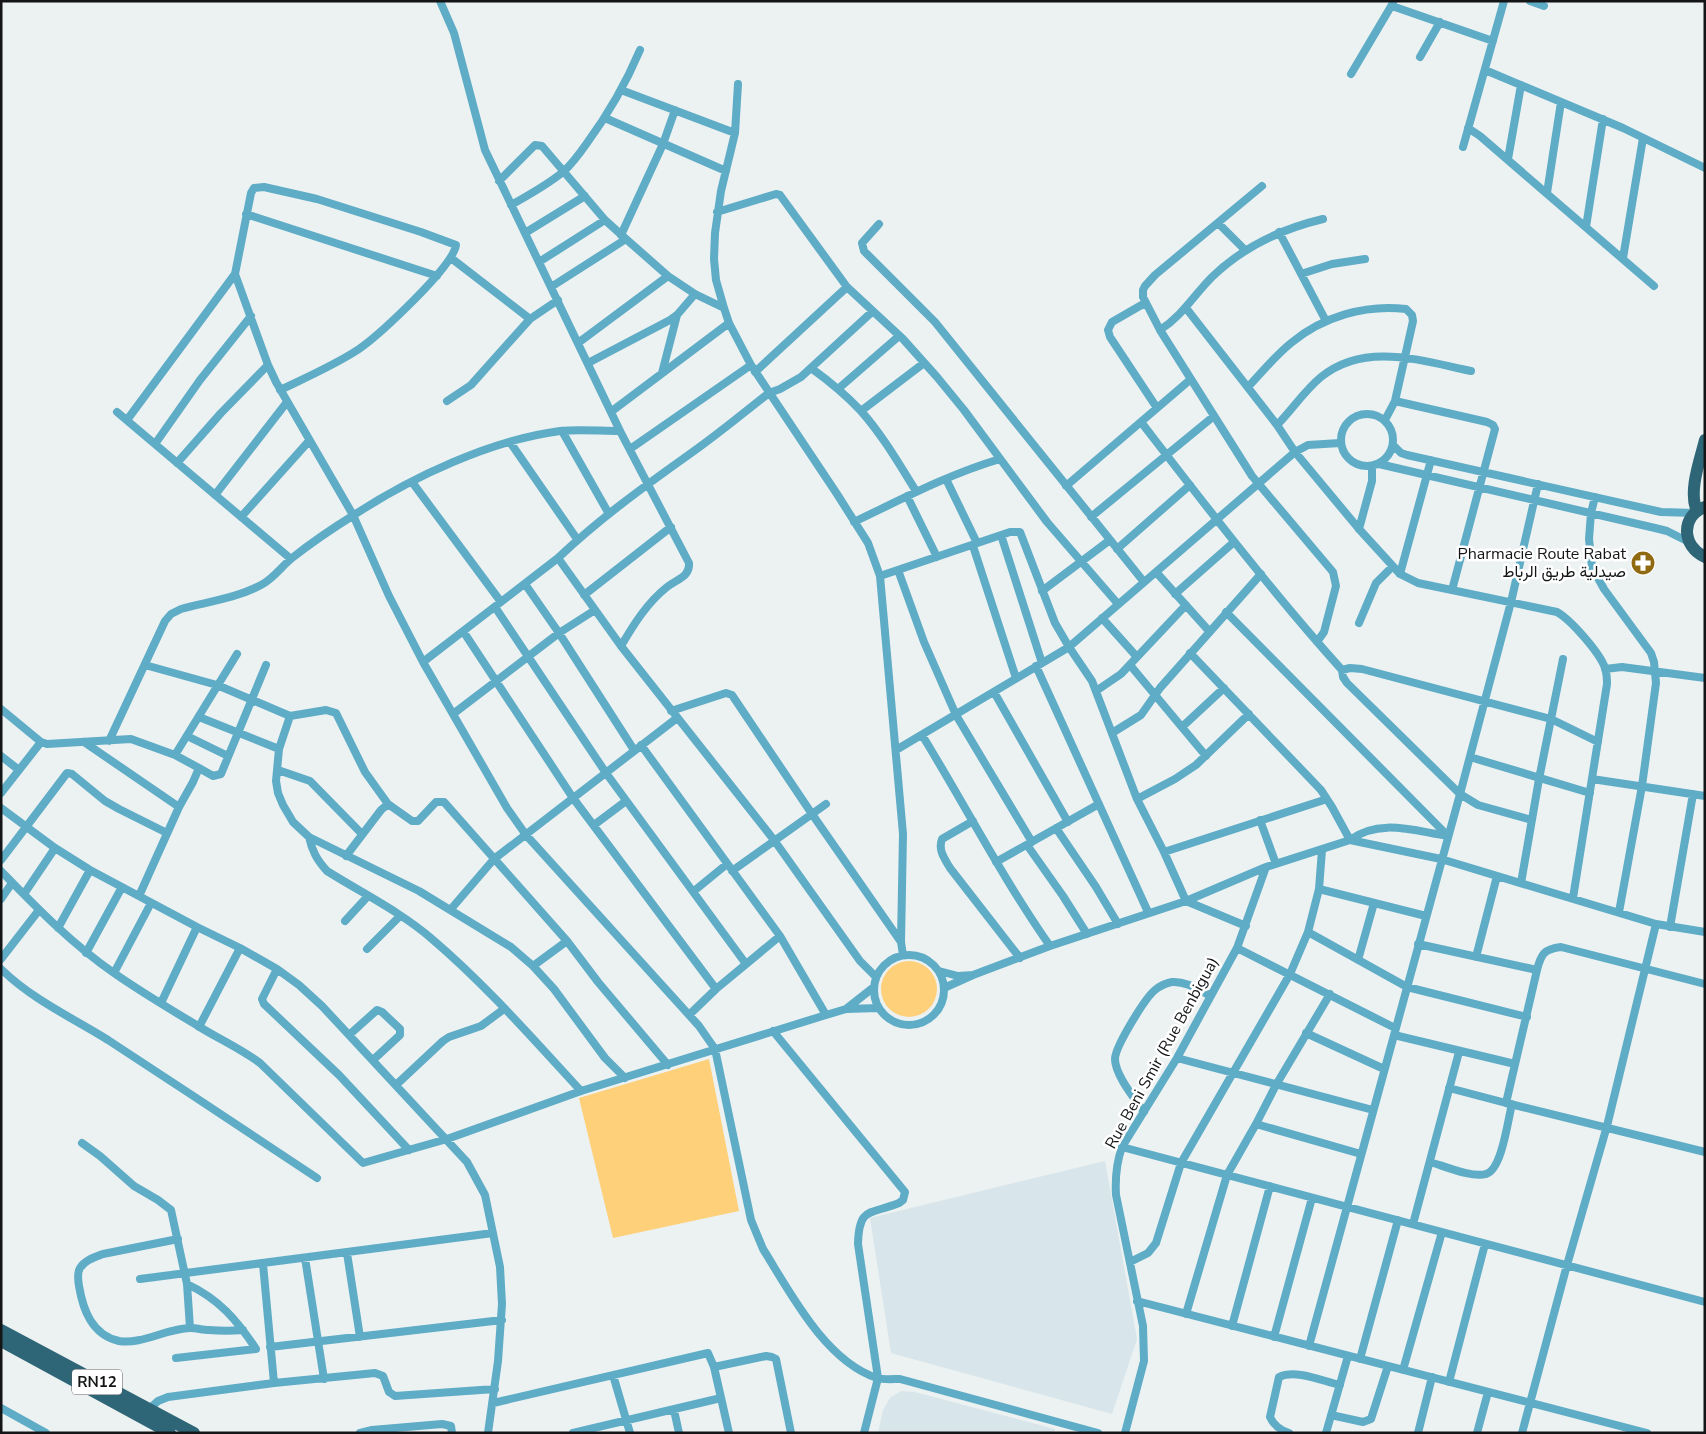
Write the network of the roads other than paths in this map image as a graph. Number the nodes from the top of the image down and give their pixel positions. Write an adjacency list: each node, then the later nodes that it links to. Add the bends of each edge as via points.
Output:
1 (440, 1): 28 (street, via 456,41 485,150)
2 (1504, 1): 7 (street)
3 (1530, 1): 5 (street)
4 (1393, 3): 6 (street); 11 (street)
5 (1544, 6)
6 (1440, 22): 7 (street); 9 (street)
7 (1493, 41): 10 (street)
8 (640, 50): 14 (street)
9 (1420, 57)
10 (1485, 70): 13 (street); 19 (street)
11 (1351, 74)
12 (738, 84): 20 (street)
13 (1521, 85): 15 (street); 24 (street)
14 (622, 90): 16 (street); 17 (street)
15 (1561, 102): 18 (street); 30 (street)
16 (675, 110): 20 (street); 22 (street)
17 (605, 118): 22 (street); 26 (street)
18 (1603, 120): 21 (street); 39 (street)
19 (1468, 128): 23 (street); 24 (street)
20 (735, 133): 27 (street)
21 (1643, 138): 25 (street); 46 (street)
22 (663, 144): 27 (street); 42 (street)
23 (1463, 147)
24 (1508, 160): 30 (street)
25 (1705, 168)
26 (564, 171): 28 (street, via 542,146 537,145); 31 (street); 32 (street)
27 (726, 171): 33 (street)
28 (499, 181): 32 (street)
29 (1262, 186): 37 (street)
30 (1547, 193): 39 (street)
31 (585, 196): 36 (street); 41 (street)
32 (511, 205): 41 (street)
33 (717, 212): 54 (street, via 778,194); 58 (street, via 714,259)
34 (246, 214): 44 (street, via 252,190 264,187 317,199 455,244); 48 (street); 50 (street)
35 (1323, 219): 40 (street)
36 (605, 220): 42 (street); 47 (street)
37 (1218, 223): 43 (street); 57 (street, via 1150,280 1142,290)
38 (879, 224): 117 (street, via 862,243 864,251 934,322)
39 (1586, 227): 46 (street)
40 (1279, 232): 43 (street); 49 (street)
41 (525, 233): 47 (street)
42 (623, 237): 51 (street); 53 (street)
43 (1245, 250): 59 (street, via 1212,277)
44 (451, 258): 50 (street); 63 (street)
45 (1365, 258): 49 (street)
46 (1623, 258): 52 (street)
47 (539, 262): 53 (street)
48 (235, 274): 62 (street); 90 (street)
49 (1301, 274): 64 (street)
50 (438, 276): 80 (street, via 360,348)
51 (668, 276): 55 (street); 68 (street)
52 (1654, 286)
53 (551, 287): 56 (street)
54 (847, 287): 60 (street); 73 (street)
55 (695, 294): 58 (street); 61 (street)
56 (558, 300): 63 (street); 68 (street)
57 (1145, 303): 66 (street); 85 (street, via 1112,322 1108,330)
58 (724, 308): 65 (street)
59 (1186, 308): 66 (street); 78 (street)
60 (873, 311): 67 (street); 74 (street)
61 (677, 315): 71 (street); 76 (street)
62 (251, 316): 72 (street); 100 (street)
63 (530, 319): 82 (street, via 471,385)
64 (1326, 321): 69 (street, via 1373,309 1406,309 1413,318); 78 (street, via 1290,343)
65 (729, 323): 73 (street); 76 (street)
66 (1160, 330): 77 (street)
67 (899, 336): 70 (street); 79 (street)
68 (578, 343): 71 (street)
69 (1404, 358): 75 (street); 83 (street); 93 (street, via 1370,357 1337,367 1322,376)
70 (924, 362): 87 (street); 105 (street)
71 (588, 363): 86 (street)
72 (268, 365): 80 (street); 107 (street, via 226,407)
73 (753, 368): 81 (street); 102 (street)
74 (811, 368): 79 (street); 81 (street, via 786,386)
75 (1471, 371)
76 (662, 373): 86 (street)
77 (1191, 379): 85 (street); 89 (street)
78 (1248, 387): 93 (street)
79 (838, 389): 87 (street)
80 (280, 390): 84 (street)
81 (769, 393): 113 (street, via 688,456); 131 (street)
82 (447, 401)
83 (1395, 401): 91 (street); 109 (street, via 1491,423 1496,432)
84 (287, 402): 97 (street); 120 (street)
85 (1157, 408): 92 (street)
86 (612, 411): 95 (street)
87 (861, 411): 119 (street)
88 (117, 412): 90 (street)
89 (1214, 416): 104 (street); 114 (street)
90 (127, 420): 100 (street)
91 (1385, 420): 99 (street, via 1370,414 1355,416 1343,428); 101 (street, via 1392,432)
92 (1141, 422): 104 (street); 117 (street)
93 (1277, 425): 103 (street)
94 (562, 431): 95 (street); 98 (street); 126 (street)
95 (620, 431): 102 (street)
96 (1705, 440): 124 (main road, via 1693,494)
97 (309, 441): 127 (street); 128 (street)
98 (510, 442): 112 (street); 135 (street)
99 (1340, 443): 103 (street, via 1308,445); 108 (street, via 1351,462)
100 (155, 444): 107 (street)
101 (1393, 445): 106 (street, via 1402,453); 108 (street, via 1388,456)
102 (630, 449): 113 (street)
103 (1295, 452): 114 (street); 133 (street)
104 (1166, 455): 116 (street); 129 (street)
105 (1000, 459): 111 (street); 145 (street)
106 (1431, 460): 109 (street); 110 (street)
107 (178, 463): 120 (street)
108 (1375, 465): 110 (street); 133 (street)
109 (1484, 472): 115 (street); 118 (street)
110 (1428, 475): 118 (street); 150 (street)
111 (946, 479): 119 (street); 139 (street)
112 (412, 482): 127 (street); 160 (street)
113 (647, 483): 126 (street); 132 (street)
114 (1257, 484): 130 (street); 169 (street, via 1335,576 1336,586 1326,628)
115 (1538, 484): 122 (street); 123 (street)
116 (1190, 485): 130 (street); 140 (street)
117 (1066, 486): 129 (street)
118 (1480, 487): 123 (street); 154 (street)
119 (916, 491): 121 (street)
120 (215, 494): 128 (street)
121 (907, 496): 131 (street); 141 (street)
122 (1595, 497): 124 (street, via 1661,512); 125 (street)
123 (1534, 500): 125 (street); 158 (street)
124 (1699, 510): 138 (main road, via 1687,528)
125 (1591, 513): 138 (street, via 1667,531); 184 (street, via 1592,567 1604,589 1651,653)
126 (609, 514): 135 (street)
127 (353, 516): 144 (street); 177 (street)
128 (241, 517): 144 (street)
129 (1091, 517): 136 (street)
130 (1216, 519): 137 (street); 148 (street)
131 (854, 522): 151 (street, via 868,543)
132 (671, 527): 157 (street); 170 (street, via 689,563 688,574 669,585 646,608)
133 (1359, 529): 146 (street)
134 (1001, 535): 139 (street); 155 (street, via 1020,532); 178 (street)
135 (577, 539): 142 (street)
136 (1110, 540): 140 (street); 145 (street)
137 (1234, 542): 149 (street); 156 (street)
138 (1689, 542): 143 (main road)
139 (975, 544): 141 (street); 185 (street)
140 (1117, 549): 152 (street)
141 (937, 557): 147 (street)
142 (558, 558): 153 (street); 157 (street)
143 (1703, 558)
144 (291, 559): 179 (street, via 262,585 171,614)
145 (1080, 561): 155 (street); 159 (street)
146 (1392, 566): 150 (street); 165 (street, via 1373,588)
147 (898, 570): 151 (street); 199 (street, via 924,642)
148 (1156, 572): 152 (street); 156 (street)
149 (1261, 574): 163 (street); 169 (street)
150 (1400, 574): 154 (street, via 1418,583)
151 (880, 576): 215 (street)
152 (1144, 582): 159 (street)
153 (525, 584): 160 (street); 168 (street)
154 (1452, 590): 158 (street)
155 (1042, 591): 171 (street)
156 (1175, 594): 161 (street)
157 (584, 595): 162 (street)
158 (1511, 602): 182 (street, via 1566,617); 194 (street)
159 (1118, 604): 164 (street)
160 (498, 605): 166 (street); 174 (street)
161 (1186, 605): 167 (street); 175 (street)
162 (595, 610): 168 (street); 170 (street)
163 (1226, 612): 167 (street); 253 (street)
164 (1102, 618): 171 (street); 175 (street)
165 (1359, 623)
166 (463, 631): 177 (street); 187 (street)
167 (1209, 631): 172 (street)
168 (559, 633): 174 (street); 213 (street)
169 (1316, 642): 183 (street)
170 (622, 646): 196 (street)
171 (1069, 647): 178 (street); 190 (street)
172 (1190, 653): 189 (street); 192 (street)
173 (237, 654): 188 (street)
174 (528, 657): 187 (street); 224 (street)
175 (1137, 657): 181 (street)
176 (1563, 659): 203 (street)
177 (423, 662): 197 (street)
178 (1039, 664): 185 (street); 239 (street)
179 (145, 665): 188 (street); 209 (street)
180 (266, 665): 193 (street)
181 (1130, 665): 190 (street); 192 (street)
182 (1605, 669): 184 (street); 212 (street, via 1607,684)
183 (1342, 670): 194 (street, via 1362,669); 230 (street, via 1347,683)
184 (1656, 672): 186 (street); 227 (street)
185 (1016, 678): 191 (street)
186 (1705, 678)
187 (496, 680): 197 (street); 233 (street)
188 (216, 685): 193 (street); 201 (street)
189 (1224, 688): 198 (street); 204 (street)
190 (1096, 691): 206 (street)
191 (994, 692): 199 (street); 246 (street)
192 (1155, 694): 204 (street); 206 (street, via 1141,715)
193 (251, 700): 200 (street); 205 (street)
194 (1484, 702): 203 (street); 220 (street)
195 (1, 709): 210 (street)
196 (671, 711): 202 (street); 242 (street, via 726,693 732,695)
197 (453, 714): 252 (street)
198 (1249, 714): 219 (street); 235 (street)
199 (956, 715): 207 (street); 257 (street)
200 (290, 716): 214 (street); 237 (street, via 326,710 336,713 365,772)
201 (199, 717): 205 (street); 208 (street)
202 (677, 718): 213 (street); 255 (street)
203 (1551, 720): 212 (street); 225 (street)
204 (1182, 727): 219 (street)
205 (236, 733): 214 (street); 218 (street)
206 (1112, 733): 234 (street)
207 (922, 735): 215 (street); 245 (street)
208 (187, 736): 216 (street); 218 (street)
209 (109, 741): 211 (street); 216 (street, via 131,739)
210 (41, 742): 211 (street); 222 (street)
211 (84, 742): 240 (street)
212 (1598, 742): 226 (street)
213 (637, 748): 224 (street); 267 (street)
214 (279, 749): 223 (street)
215 (896, 750): 303 (street, via 903,834)
216 (176, 755): 221 (street)
217 (1, 756): 222 (street)
218 (228, 756): 221 (street, via 220,774 213,776)
219 (1206, 756): 234 (street, via 1175,779)
220 (1470, 757): 225 (street); 230 (street)
221 (199, 768): 240 (street)
222 (19, 770): 228 (street)
223 (278, 770): 251 (street, via 310,781); 254 (street, via 277,787 283,806 293,822)
224 (606, 773): 233 (street); 236 (street)
225 (1539, 779): 229 (street); 244 (street)
226 (1592, 779): 227 (street); 229 (street)
227 (1642, 786): 231 (street); 288 (street)
228 (1, 793)
229 (1590, 793): 280 (street)
230 (1460, 794): 244 (street, via 1478,805); 253 (street)
231 (1693, 794): 232 (street); 296 (street)
232 (1705, 796)
233 (574, 798): 247 (street); 252 (street)
234 (1136, 799): 260 (street)
235 (1328, 799): 243 (street); 256 (street)
236 (626, 801): 247 (street); 276 (street)
237 (388, 804): 251 (street); 264 (street, via 412,821 418,821 436,802 444,802)
238 (826, 804): 242 (street)
239 (1099, 804): 246 (street); 287 (street)
240 (179, 807): 250 (street)
241 (1, 808): 248 (street)
242 (812, 814): 255 (street); 303 (street)
243 (1260, 820): 260 (street); 266 (street)
244 (1532, 820): 273 (street)
245 (973, 821): 265 (street); 312 (street, via 942,839 941,852)
246 (1068, 822): 249 (street)
247 (594, 826): 330 (street)
248 (27, 827): 250 (street, via 70,773 119,809); 258 (street); 263 (street)
249 (1056, 828): 257 (street); 292 (street)
250 (168, 833): 278 (street)
251 (362, 834): 261 (street)
252 (526, 835): 264 (street); 337 (street)
253 (1448, 836): 256 (street, via 1378,827); 262 (street)
254 (309, 837): 261 (street); 279 (street, via 312,851 327,871)
255 (774, 840): 267 (street); 325 (street, via 860,961)
256 (1350, 840): 259 (street); 262 (street)
257 (1030, 843): 265 (street); 300 (street)
258 (55, 848): 269 (street); 277 (street)
259 (1322, 850): 266 (street); 275 (street)
260 (1164, 852): 282 (street)
261 (346, 856): 285 (street)
262 (1441, 859): 271 (street); 290 (street)
263 (1, 860)
264 (494, 860): 285 (street); 302 (street)
265 (996, 862): 305 (street)
266 (1276, 864): 268 (street)
267 (729, 867): 276 (street); 301 (street)
268 (1266, 867): 282 (street); 294 (street, Rue Beni Smir (Rue Benbigua))
269 (90, 870): 274 (street); 297 (street)
270 (1, 871): 272 (street)
271 (1497, 876): 273 (street); 311 (street)
272 (12, 883): 277 (street); 281 (street)
273 (1521, 883): 280 (street)
274 (122, 887): 278 (street); 309 (street)
275 (1319, 889): 284 (street); 298 (street)
276 (694, 892): 315 (street)
277 (24, 894): 286 (street)
278 (139, 896): 283 (street)
279 (368, 896): 289 (street); 291 (street)
280 (1573, 898): 288 (street)
281 (1, 899)
282 (1186, 901): 287 (street); 294 (street)
283 (151, 902): 295 (street); 322 (street)
284 (1374, 903): 290 (street); 314 (street)
285 (451, 909): 316 (street, via 511,947)
286 (38, 910): 297 (street); 313 (street)
287 (1148, 912): 292 (street)
288 (1619, 912): 293 (street)
289 (400, 916): 308 (street); 335 (street, via 432,939)
290 (1426, 916): 304 (street)
291 (345, 921)
292 (1118, 924): 300 (street)
293 (1656, 924): 296 (street); 317 (street)
294 (1246, 926): 307 (street, Rue Beni Smir (Rue Benbigua))
295 (197, 927): 306 (street); 333 (street)
296 (1670, 927): 299 (street)
297 (58, 928): 309 (street)
298 (1308, 932): 314 (street); 323 (street)
299 (1705, 932)
300 (1087, 934): 305 (street)
301 (780, 936): 315 (street); 338 (street)
302 (567, 941): 316 (street); 350 (street)
303 (901, 942): 310 (street)
304 (1418, 944): 311 (street); 328 (street)
305 (1050, 946): 312 (street)
306 (240, 948): 319 (street); 340 (street)
307 (1237, 948): 323 (street); 332 (street, Rue Beni Smir (Rue Benbigua))
308 (367, 949)
309 (86, 953): 322 (street)
310 (903, 955): 321 (street, via 923,958); 325 (street, via 891,959)
311 (1476, 957): 320 (street)
312 (1020, 958): 324 (street)
313 (1, 959)
314 (1358, 960): 328 (street)
315 (746, 964): 330 (street)
316 (533, 966): 353 (street, via 554,988 605,1058)
317 (1646, 968): 320 (street, via 1561,947 1546,951); 326 (street); 362 (street)
318 (1, 969): 372 (street, via 18,986 213,1108)
319 (277, 969): 344 (street, via 305,990); 366 (street, via 262,999 264,1004 339,1074)
320 (1537, 970): 339 (street)
321 (939, 971): 324 (street, via 958,976); 329 (street)
322 (114, 973): 333 (street)
323 (1290, 974): 331 (street); 352 (street)
324 (973, 975): 329 (street)
325 (876, 977): 327 (street)
326 (1705, 984)
327 (874, 987): 334 (street); 336 (street)
328 (1406, 987): 339 (street); 342 (street)
329 (944, 988): 334 (street, via 939,1008 921,1023 897,1023)
330 (716, 989): 337 (street)
331 (1330, 994): 342 (street); 343 (street)
332 (1211, 996): 347 (street, Rue Beni Smir (Rue Benbigua)); 360 (street, via 1185,983 1166,984 1153,991 1122,1040 1116,1051 1118,1070)
333 (161, 1003): 340 (street)
334 (879, 1008): 336 (street)
335 (504, 1009): 354 (street, via 481,1026 442,1041); 357 (street)
336 (846, 1009): 338 (street)
337 (689, 1015): 345 (street)
338 (826, 1015): 341 (street)
339 (1527, 1017): 349 (street)
340 (199, 1027): 366 (street, via 260,1064 362,1163)
341 (773, 1031): 345 (street); 413 (street, via 905,1192 899,1203 868,1213 859,1226 858,1244)
342 (1394, 1031): 346 (street); 351 (street)
343 (1306, 1033): 351 (street); 355 (street)
344 (349, 1035): 348 (street); 348 (street, via 377,1010 400,1029 400,1035)
345 (715, 1049): 350 (street); 413 (street, via 752,1220 763,1249 830,1346 856,1367)
346 (1459, 1052): 349 (street); 356 (street)
347 (1178, 1058): 352 (street); 360 (street, Rue Beni Smir (Rue Benbigua))
348 (373, 1060): 354 (street)
349 (1515, 1064): 358 (street)
350 (668, 1065): 353 (street)
351 (1384, 1069): 359 (street)
352 (1233, 1073): 355 (street); 370 (street)
353 (626, 1078): 357 (street)
354 (396, 1085): 363 (street)
355 (1276, 1085): 359 (street); 361 (street)
356 (1449, 1088): 358 (street); 369 (street)
357 (581, 1091): 363 (street)
358 (1509, 1103): 362 (street); 369 (street, via 1494,1170 1484,1175)
359 (1373, 1110): 368 (street)
360 (1144, 1112): 365 (street, Rue Beni Smir (Rue Benbigua))
361 (1256, 1124): 368 (street); 371 (street)
362 (1607, 1126): 367 (street); 386 (street)
363 (447, 1139): 366 (street); 379 (street, via 467,1162 485,1195)
364 (82, 1143): 380 (street, via 134,1186 172,1210)
365 (1122, 1147): 370 (street); 384 (street, Rue Beni Smir (Rue Benbigua), via 1115,1175 1116,1195)
366 (409, 1150)
367 (1705, 1152)
368 (1361, 1154): 375 (street)
369 (1430, 1162): 377 (street)
370 (1181, 1163): 371 (street); 384 (street, via 1156,1243 1148,1253)
371 (1227, 1175): 373 (street); 392 (street)
372 (317, 1178)
373 (1270, 1186): 374 (street); 394 (street)
374 (1312, 1198): 375 (street); 399 (street)
375 (1347, 1207): 376 (street); 402 (street)
376 (1398, 1220): 377 (street); 406 (street)
377 (1414, 1224): 378 (street)
378 (1442, 1232): 381 (street); 409 (street)
379 (493, 1233): 382 (street); 393 (street, via 500,1267)
380 (178, 1239): 387 (street); 395 (street, via 92,1258 79,1269 78,1280 82,1303 91,1323 107,1336 133,1341)
381 (1485, 1244): 386 (street); 414 (street)
382 (347, 1252): 383 (street); 398 (street)
383 (306, 1258): 385 (street); 401 (street)
384 (1130, 1262): 390 (street, Rue Beni Smir (Rue Benbigua))
385 (262, 1264): 387 (street); 403 (street)
386 (1567, 1265): 391 (street); 421 (street)
387 (185, 1273): 388 (street); 389 (street)
388 (140, 1278)
389 (187, 1284): 395 (street); 397 (street, via 210,1296)
390 (1138, 1301): 392 (street); 441 (street, Rue Beni Smir (Rue Benbigua), via 1144,1361)
391 (1705, 1302)
392 (1186, 1314): 394 (street)
393 (502, 1320): 398 (street); 417 (street)
394 (1232, 1326): 399 (street)
395 (190, 1328): 397 (street)
396 (1, 1330): 424 (main road, RN12)
397 (243, 1330): 405 (street, via 256,1349)
398 (360, 1337): 401 (street)
399 (1274, 1337): 402 (street)
400 (1, 1341): 424 (main road, RN12)
401 (318, 1342): 403 (street); 412 (street)
402 (1309, 1346): 404 (street)
403 (270, 1347): 415 (street)
404 (1348, 1356): 406 (street); 416 (street)
405 (176, 1358)
406 (1360, 1359): 407 (street)
407 (1388, 1366): 409 (street); 425 (street, via 1371,1420 1364,1422)
408 (714, 1367): 410 (street, via 708,1353 703,1353); 419 (street); 438 (street, via 766,1356 776,1359)
409 (1402, 1370): 411 (street)
410 (613, 1375): 420 (street); 426 (street)
411 (1432, 1377): 414 (street); 444 (street)
412 (324, 1378): 415 (street); 417 (street, via 379,1374 395,1396)
413 (878, 1378): 439 (street); 440 (street, via 900,1379)
414 (1449, 1382): 418 (street)
415 (274, 1383): 424 (street, via 168,1397)
416 (1340, 1385): 425 (street); 442 (street, via 1298,1375 1279,1377 1270,1417 1275,1426)
417 (494, 1389): 420 (street)
418 (1488, 1392): 421 (street); 445 (street)
419 (721, 1398): 423 (street); 437 (street)
420 (493, 1403): 433 (street)
421 (1530, 1403): 446 (street); 447 (street)
422 (1, 1408): 428 (street)
423 (674, 1410): 426 (street); 436 (street)
424 (145, 1413): 429 (main road, RN12); 430 (main road, RN12)
425 (1331, 1415): 443 (street)
426 (627, 1421): 427 (street); 435 (street)
427 (582, 1432): 434 (street)
428 (46, 1433)
429 (170, 1433)
430 (194, 1433)
431 (360, 1433): 432 (street, via 442,1424 451,1426)
432 (452, 1433)
433 (488, 1433)
434 (573, 1433)
435 (630, 1433)
436 (679, 1433)
437 (729, 1433)
438 (791, 1433)
439 (864, 1433)
440 (1098, 1433)
441 (1125, 1433)
442 (1290, 1433)
443 (1326, 1433)
444 (1418, 1433)
445 (1477, 1433)
446 (1522, 1433)
447 (1647, 1433)

